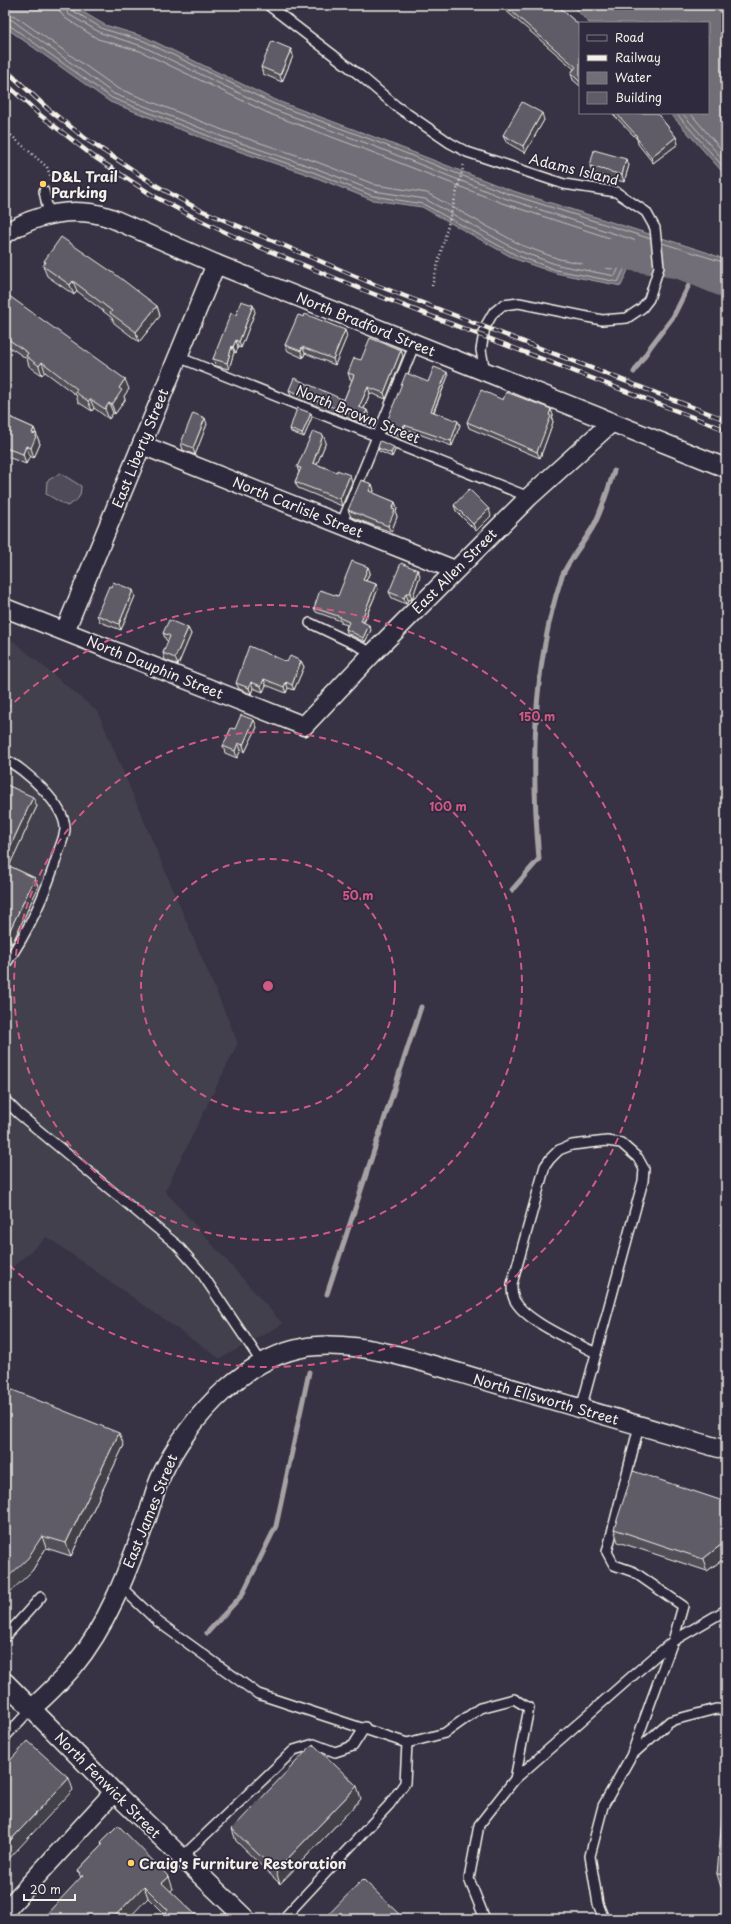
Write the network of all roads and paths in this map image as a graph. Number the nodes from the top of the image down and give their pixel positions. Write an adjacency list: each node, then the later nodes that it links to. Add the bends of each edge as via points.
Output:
1 (268, 5): 12 (lane, Adams Island, via 396,106 450,144 564,184 616,192 646,212 655,228 658,267 649,299 642,308 627,318 602,320 519,303 503,305 493,313 485,327 481,350)
2 (5, 130): 4 (path, via 46,167)
3 (463, 170): 9 (path)
4 (53, 185)
5 (44, 191): 6 (lane)
6 (49, 215): 7 (street, North Bradford Street, via 18,224); 8 (street, North Bradford Street, via 81,212 99,214)
7 (5, 234)
8 (216, 264): 10 (street, North Bradford Street); 11 (street, East Liberty Street)
9 (432, 286)
10 (415, 343): 12 (street, North Bradford Street); 14 (lane)
11 (178, 356): 14 (lane, North Brown Street); 15 (street, East Liberty Street)
12 (486, 373): 13 (street, North Bradford Street)
13 (611, 423): 16 (street, North Bradford Street); 17 (street, East Allen Street)
14 (377, 436): 17 (lane, North Brown Street); 18 (lane)
15 (142, 445): 18 (street, North Carlisle Street); 22 (street, East Liberty Street)
16 (726, 468)
17 (529, 497): 19 (street, East Allen Street)
18 (341, 525): 19 (street, North Carlisle Street)
19 (454, 570): 23 (street, East Allen Street)
20 (5, 608): 22 (street, North Dauphin Street)
21 (310, 623): 23 (lane)
22 (65, 631): 24 (street, North Dauphin Street)
23 (373, 653): 24 (street, East Allen Street)
24 (304, 726)
25 (5, 760): 26 (lane, via 42,787 58,808 65,829 51,877 17,948)
26 (5, 965)
27 (5, 1100): 30 (lane, via 177,1245 200,1271)
28 (365, 1349): 30 (street, East James Street, via 317,1346 283,1354); 31 (street, North Ellsworth Street, via 405,1357)
29 (596, 1353): 29 (lane, via 643,1181 644,1169 630,1149 621,1143 607,1141 572,1145 560,1150 545,1166 512,1284 512,1296 519,1308 530,1318); 31 (lane)
30 (262, 1363): 34 (street, East James Street, via 238,1378 217,1397 189,1428 173,1451)
31 (581, 1409): 32 (street, North Ellsworth Street)
32 (639, 1426): 33 (street, North Ellsworth Street); 38 (lane, via 607,1552 614,1565 634,1572 683,1606)
33 (726, 1450)
34 (120, 1586): 40 (street, East James Street, via 108,1614 74,1666); 42 (lane, via 157,1622 258,1694)
35 (41, 1597): 37 (lane)
36 (726, 1610): 38 (lane)
37 (5, 1637)
38 (673, 1641): 45 (lane); 46 (lane)
39 (5, 1682): 40 (street, North Fenwick Street)
40 (31, 1709): 43 (lane, East James Street); 47 (street, North Fenwick Street)
41 (726, 1710): 45 (lane, via 716,1708 670,1722)
42 (365, 1727): 44 (lane); 48 (lane, via 353,1746 335,1752 314,1744 294,1750)
43 (5, 1737)
44 (407, 1742): 46 (lane, via 445,1733 480,1708 514,1699 529,1708); 51 (lane, via 405,1783 388,1805)
45 (631, 1756): 53 (lane, via 603,1806 590,1856 598,1904)
46 (515, 1779): 52 (lane, via 479,1825 469,1879)
47 (114, 1792): 48 (street, North Fenwick Street); 49 (street)
48 (182, 1857): 50 (street, North Fenwick Street)
49 (5, 1911)
50 (246, 1919)
51 (283, 1919)
52 (486, 1919)
53 (604, 1919)

